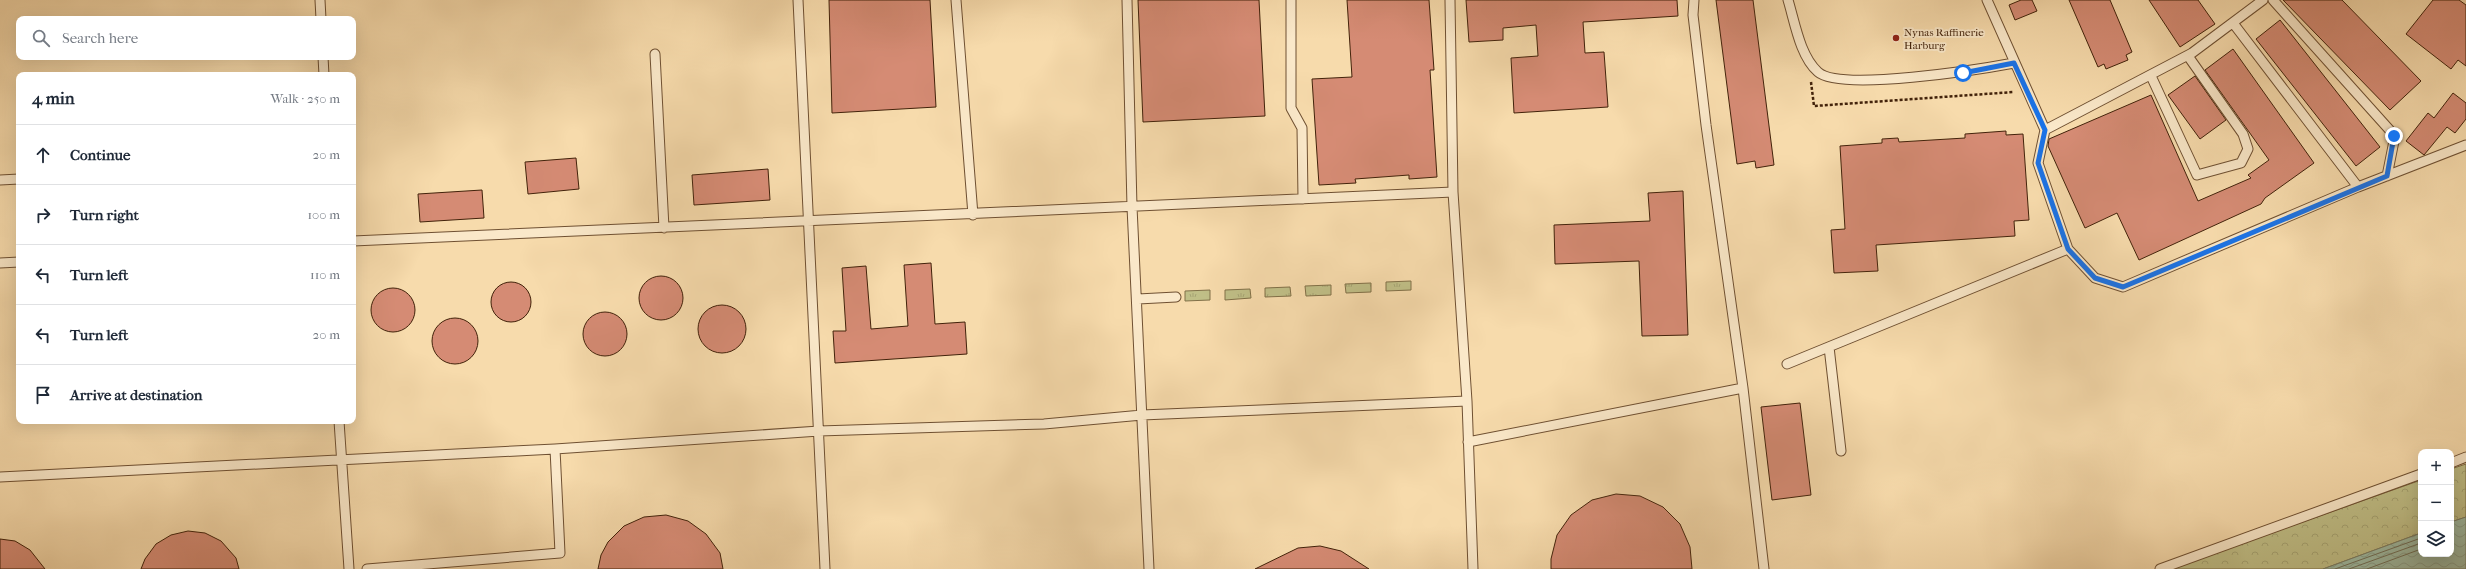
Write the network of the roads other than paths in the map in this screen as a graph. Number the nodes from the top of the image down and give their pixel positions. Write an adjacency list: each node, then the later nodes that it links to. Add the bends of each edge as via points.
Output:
1 (320, 0): 12 (lane)
2 (798, 0): 30 (lane)
3 (956, 0): 29 (lane)
4 (1127, 0): 28 (lane)
5 (1291, 0): 27 (lane, via 1291,108 1302,128)
6 (1450, 0): 26 (lane)
7 (1694, 0): 40 (lane, via 1693,15 1706,125)
8 (1788, 0): 17 (lane, via 1810,64 1830,79 1915,78 1963,73)
9 (1987, 0): 17 (lane)
10 (2263, 0): 13 (lane)
11 (2273, 0): 22 (lane, via 2394,136)
12 (321, 16)
13 (2233, 23): 15 (lane); 25 (lane)
14 (655, 54): 31 (lane)
15 (2188, 56): 19 (lane); 19 (lane, via 2243,134 2248,149 2240,163 2197,175)
16 (323, 60): 18 (lane)
17 (2014, 63): 20 (lane)
18 (324, 72)
19 (2151, 76): 20 (lane)
20 (2045, 130): 33 (lane, via 2038,163)
21 (2466, 145): 22 (lane)
22 (2387, 176): 25 (lane)
23 (16, 179): 24 (lane)
24 (0, 180)
25 (2358, 187): 33 (lane, via 2123,287 2095,278)
26 (1453, 192): 27 (lane); 41 (lane)
27 (1303, 199): 28 (lane)
28 (1132, 208): 29 (lane); 37 (lane)
29 (972, 215): 30 (lane)
30 (808, 221): 31 (lane); 44 (lane)
31 (664, 228): 32 (lane)
32 (356, 241)
33 (2068, 249): 38 (lane)
34 (16, 262): 35 (lane)
35 (0, 263)
36 (1176, 297): 37 (lane)
37 (1138, 299): 42 (lane)
38 (1829, 347): 39 (lane); 47 (lane)
39 (1788, 364)
40 (1743, 388): 45 (lane); 58 (lane)
41 (1467, 401): 42 (lane); 45 (lane)
42 (1142, 415): 44 (lane, via 1044,424); 56 (lane)
43 (340, 424): 49 (lane)
44 (819, 432): 46 (lane); 55 (lane)
45 (1468, 442): 57 (lane)
46 (555, 449): 49 (lane); 54 (lane, via 560,553)
47 (1842, 451)
48 (2466, 457): 50 (lane)
49 (341, 458): 52 (lane); 53 (lane)
50 (2454, 462)
51 (2418, 475): 59 (lane)
52 (0, 477)
53 (349, 569)
54 (367, 569)
55 (825, 569)
56 (1149, 569)
57 (1473, 569)
58 (1764, 569)
59 (2160, 569)

